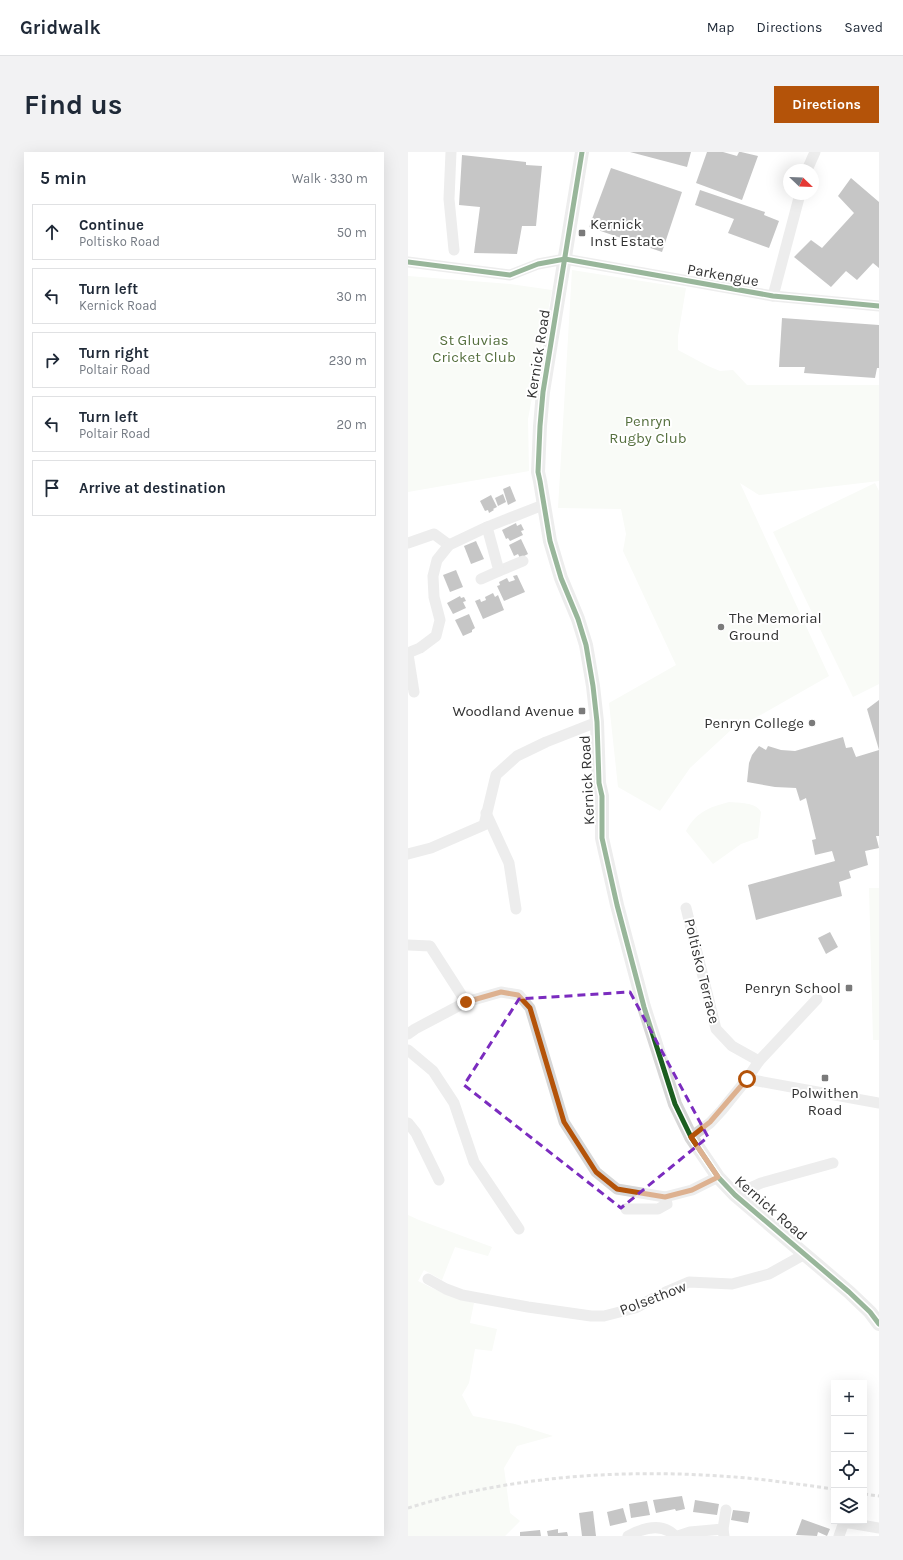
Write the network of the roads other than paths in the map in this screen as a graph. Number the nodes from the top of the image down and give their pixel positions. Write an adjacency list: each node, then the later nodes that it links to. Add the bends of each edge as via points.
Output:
1 (451, 152): 6 (street, via 449,199)
2 (582, 152): 7 (street, Kernick Road)
3 (815, 152): 4 (street)
4 (810, 164)
5 (798, 200): 9 (street)
6 (454, 250)
7 (565, 259): 8 (street, via 538,264 510,275); 9 (street, Parkengue); 11 (street, Kernick Road, via 543,392 538,472)
8 (408, 262)
9 (773, 296): 10 (street, Parkengue)
10 (879, 306)
11 (543, 505): 12 (street); 20 (street, Kernick Road, via 561,578 586,645)
12 (486, 528): 14 (street); 16 (street)
13 (408, 542): 14 (street, via 434,534)
14 (449, 545): 18 (street, via 437,560 433,576 434,597 440,620 436,636)
15 (524, 561): 16 (street)
16 (499, 571): 17 (street)
17 (481, 579)
18 (408, 653): 19 (street)
19 (414, 692)
20 (597, 722): 21 (street, via 517,756 496,775); 34 (street, Kernick Road, via 602,838 616,905 662,1066 675,1104)
21 (486, 813): 22 (street, via 484,825 431,848); 24 (street, via 509,863)
22 (408, 854)
23 (686, 908): 30 (street, Poltisko Terrace, via 716,1029 732,1046)
24 (516, 909)
25 (408, 945): 27 (street, via 430,946)
26 (817, 999): 30 (street)
27 (466, 1002): 28 (street); 39 (street, via 501,992 518,995 530,1008 564,1122 596,1172 617,1189)
28 (408, 1034)
29 (408, 1050): 41 (street, via 433,1071 454,1103 474,1162)
30 (759, 1061): 31 (street)
31 (747, 1079): 32 (street); 34 (street, via 710,1122)
32 (879, 1103)
33 (408, 1123): 37 (street, via 416,1133)
34 (691, 1137): 36 (street, Kernick Road)
35 (833, 1163): 38 (street, via 761,1183)
36 (718, 1177): 38 (street, Kernick Road); 39 (street, via 692,1190)
37 (439, 1180)
38 (735, 1195): 42 (street, Kernick Road)
39 (665, 1197): 40 (street, via 668,1204 658,1209)
40 (626, 1209)
41 (519, 1229)
42 (805, 1254): 43 (street, Polsethow, via 769,1274 732,1284 689,1282 635,1308 604,1316 528,1307 462,1295); 44 (street, Kernick Road, via 870,1312)
43 (428, 1280)
44 (879, 1324)
45 (726, 1510): 47 (street)
46 (879, 1528): 51 (street, via 844,1522)
47 (723, 1533): 50 (street, via 690,1532)
48 (628, 1536): 49 (street, via 652,1527 665,1529)
49 (675, 1536)
50 (678, 1536)
51 (839, 1536)

